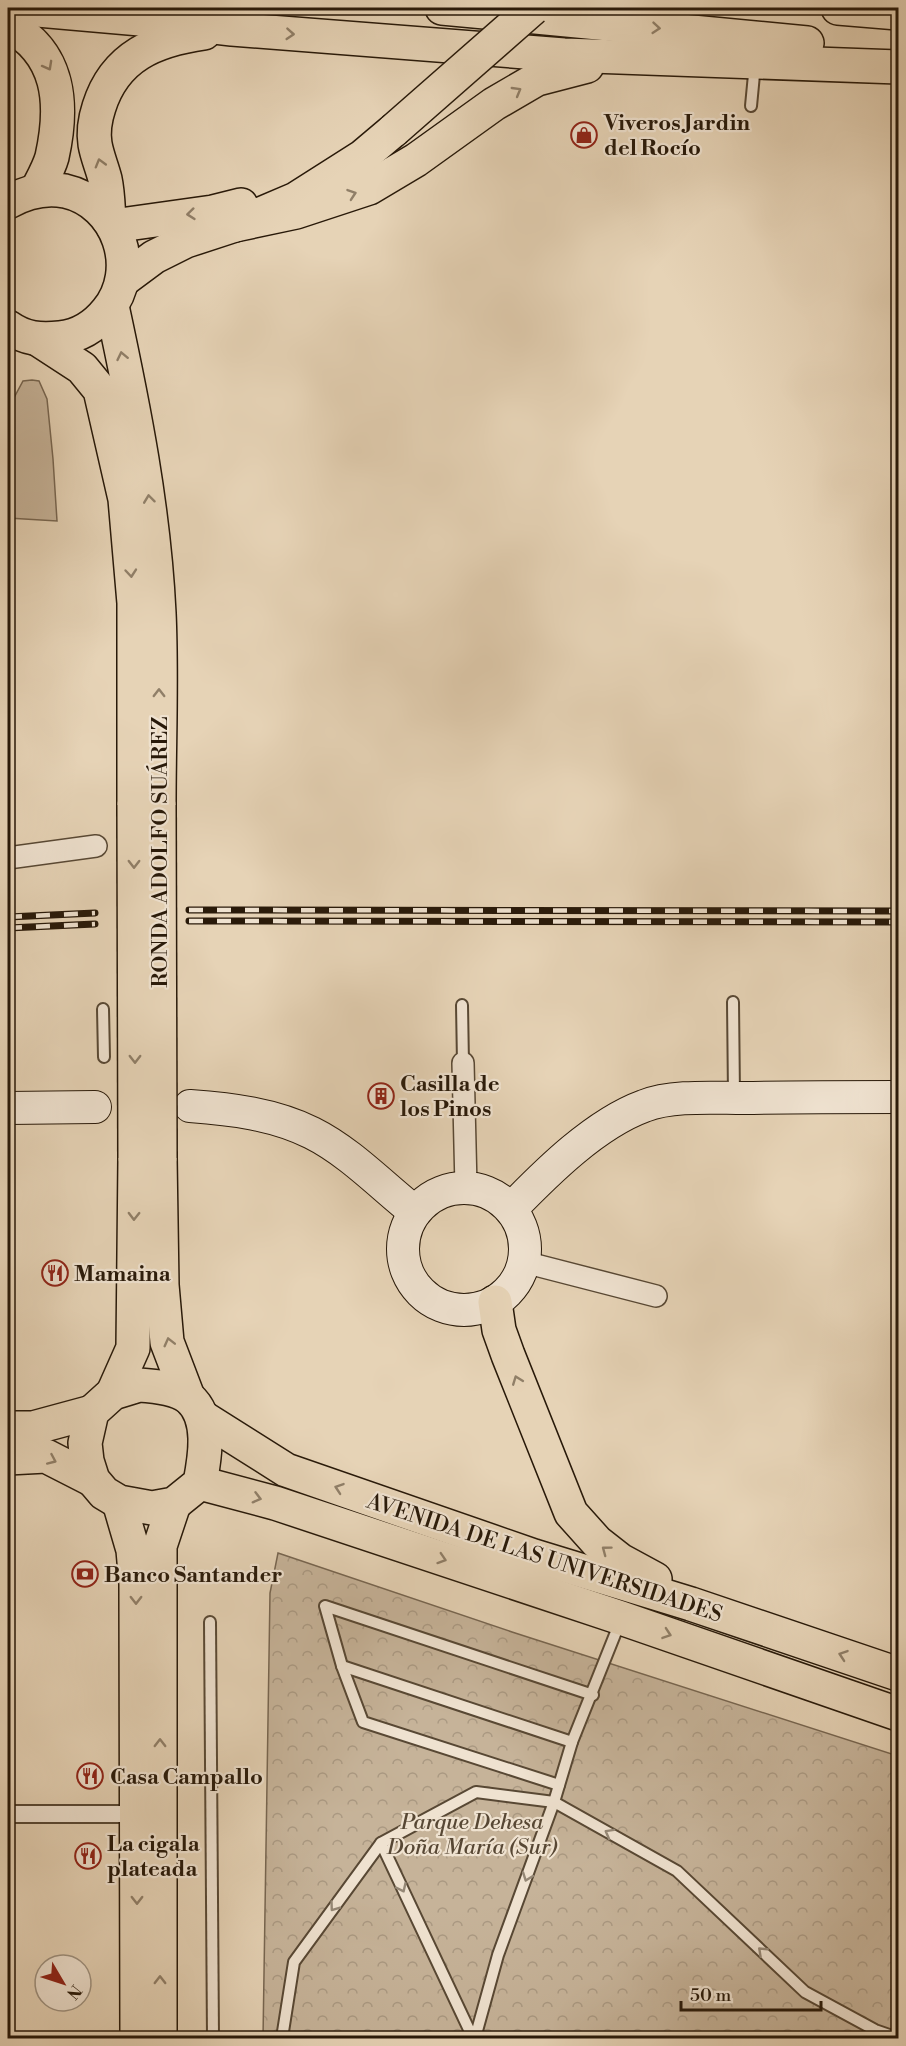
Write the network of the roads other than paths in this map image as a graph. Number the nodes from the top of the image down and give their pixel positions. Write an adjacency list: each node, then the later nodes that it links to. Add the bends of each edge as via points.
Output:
1 (15, 8): 7 (main road)
2 (442, 8): 8 (main road, one-way to 8)
3 (533, 8): 13 (main road, bridge, via 362,157)
4 (838, 8): 5 (main road)
5 (898, 13)
6 (8, 25): 14 (main road, one-way to 14, via 23,33 41,54 55,78 58,98 52,159)
7 (232, 29): 9 (main road, one-way to 9, via 564,55); 15 (main road, one-way to 7, via 94,142 94,122 112,79 130,58 152,46)
8 (898, 54)
9 (656, 57): 10 (main road); 16 (main road, one-way to 9, via 296,212 369,188 537,79 594,64)
10 (756, 61): 11 (main road); 12 (lane)
11 (898, 67)
12 (751, 106)
13 (329, 179): 15 (main road, one-way to 15, via 213,212); 16 (main road, via 296,199)
14 (22, 196): 15 (main road, via 66,191 92,203)
15 (111, 223): 17 (main road, RONDA ADOLFO SUÁREZ, via 124,255)
16 (235, 225): 17 (main road, via 186,241 154,257)
17 (117, 293): 18 (main road, via 92,326 71,336); 19 (main road, RONDA ADOLFO SUÁREZ, one-way to 17, via 159,613 149,498)
18 (17, 336): 19 (main road, RONDA ADOLFO SUÁREZ, one-way to 19, via 82,368 100,390 125,498)
19 (146, 805): 32 (main road, RONDA ADOLFO SUÁREZ, bridge)
20 (96, 846): 21 (street)
21 (8, 858)
22 (733, 1002): 28 (lane)
23 (462, 1005): 26 (lane)
24 (103, 1009): 25 (lane)
25 (104, 1057)
26 (463, 1063): 33 (street)
27 (898, 1097): 28 (main road)
28 (734, 1098): 34 (main road, via 678,1100 645,1106 611,1122)
29 (190, 1106): 35 (main road, via 255,1114 312,1133)
30 (95, 1107): 31 (main road)
31 (8, 1108)
32 (147, 1158): 39 (main road, RONDA ADOLFO SUÁREZ, one-way to 39, via 133,1348); 40 (main road, RONDA ADOLFO SUÁREZ, one-way to 32, via 167,1342)
33 (466, 1187): 34 (main road, via 498,1197); 35 (main road, via 447,1190)
34 (511, 1209): 36 (main road, via 526,1243)
35 (415, 1212): 38 (main road, via 405,1233 403,1256 410,1278 424,1296 440,1306 459,1310 478,1309)
36 (524, 1262): 37 (street); 38 (main road, via 508,1292)
37 (656, 1296)
38 (495, 1302): 47 (main road, one-way to 38, via 644,1571 620,1560 571,1513 508,1355)
39 (102, 1403): 40 (main road, via 140,1384 170,1390); 41 (main road, via 33,1428); 43 (main road, via 85,1443)
40 (195, 1407): 44 (main road, via 205,1456); 47 (main road, AVENIDA DE LAS UNIVERSIDADES, one-way to 40, via 534,1556 286,1470)
41 (8, 1428)
42 (8, 1458): 43 (main road, one-way to 43, via 46,1456)
43 (93, 1480): 45 (main road)
44 (200, 1483): 46 (main road); 48 (main road, AVENIDA DE LAS UNIVERSIDADES, one-way to 48, via 275,1503)
45 (119, 1502): 46 (main road, via 152,1508); 58 (main road, one-way to 58, via 133,1550 136,1584)
46 (174, 1504): 62 (main road, one-way to 46, via 160,1546)
47 (691, 1604): 51 (main road, AVENIDA DE LAS UNIVERSIDADES, one-way to 47)
48 (621, 1618): 52 (lane); 53 (main road, AVENIDA DE LAS UNIVERSIDADES, one-way to 53)
49 (210, 1622): 63 (lane)
50 (342, 1666): 52 (lane, via 325,1606); 54 (lane); 55 (lane, via 363,1722)
51 (898, 1674)
52 (593, 1695): 54 (lane)
53 (898, 1714)
54 (572, 1742): 55 (lane)
55 (559, 1785): 56 (lane)
56 (554, 1802): 59 (lane, via 476,1792); 60 (lane, one-way to 56, via 805,1992 677,1871); 65 (lane, one-way to 65, via 498,1955)
57 (8, 1814): 58 (street)
58 (137, 1814): 61 (main road, one-way to 61)
59 (381, 1843): 64 (lane, one-way to 64, via 294,1962); 65 (lane, one-way to 65)
60 (874, 2034): 66 (lane)
61 (137, 2038)
62 (160, 2038)
63 (213, 2038)
64 (282, 2038)
65 (474, 2038)
66 (898, 2038)

